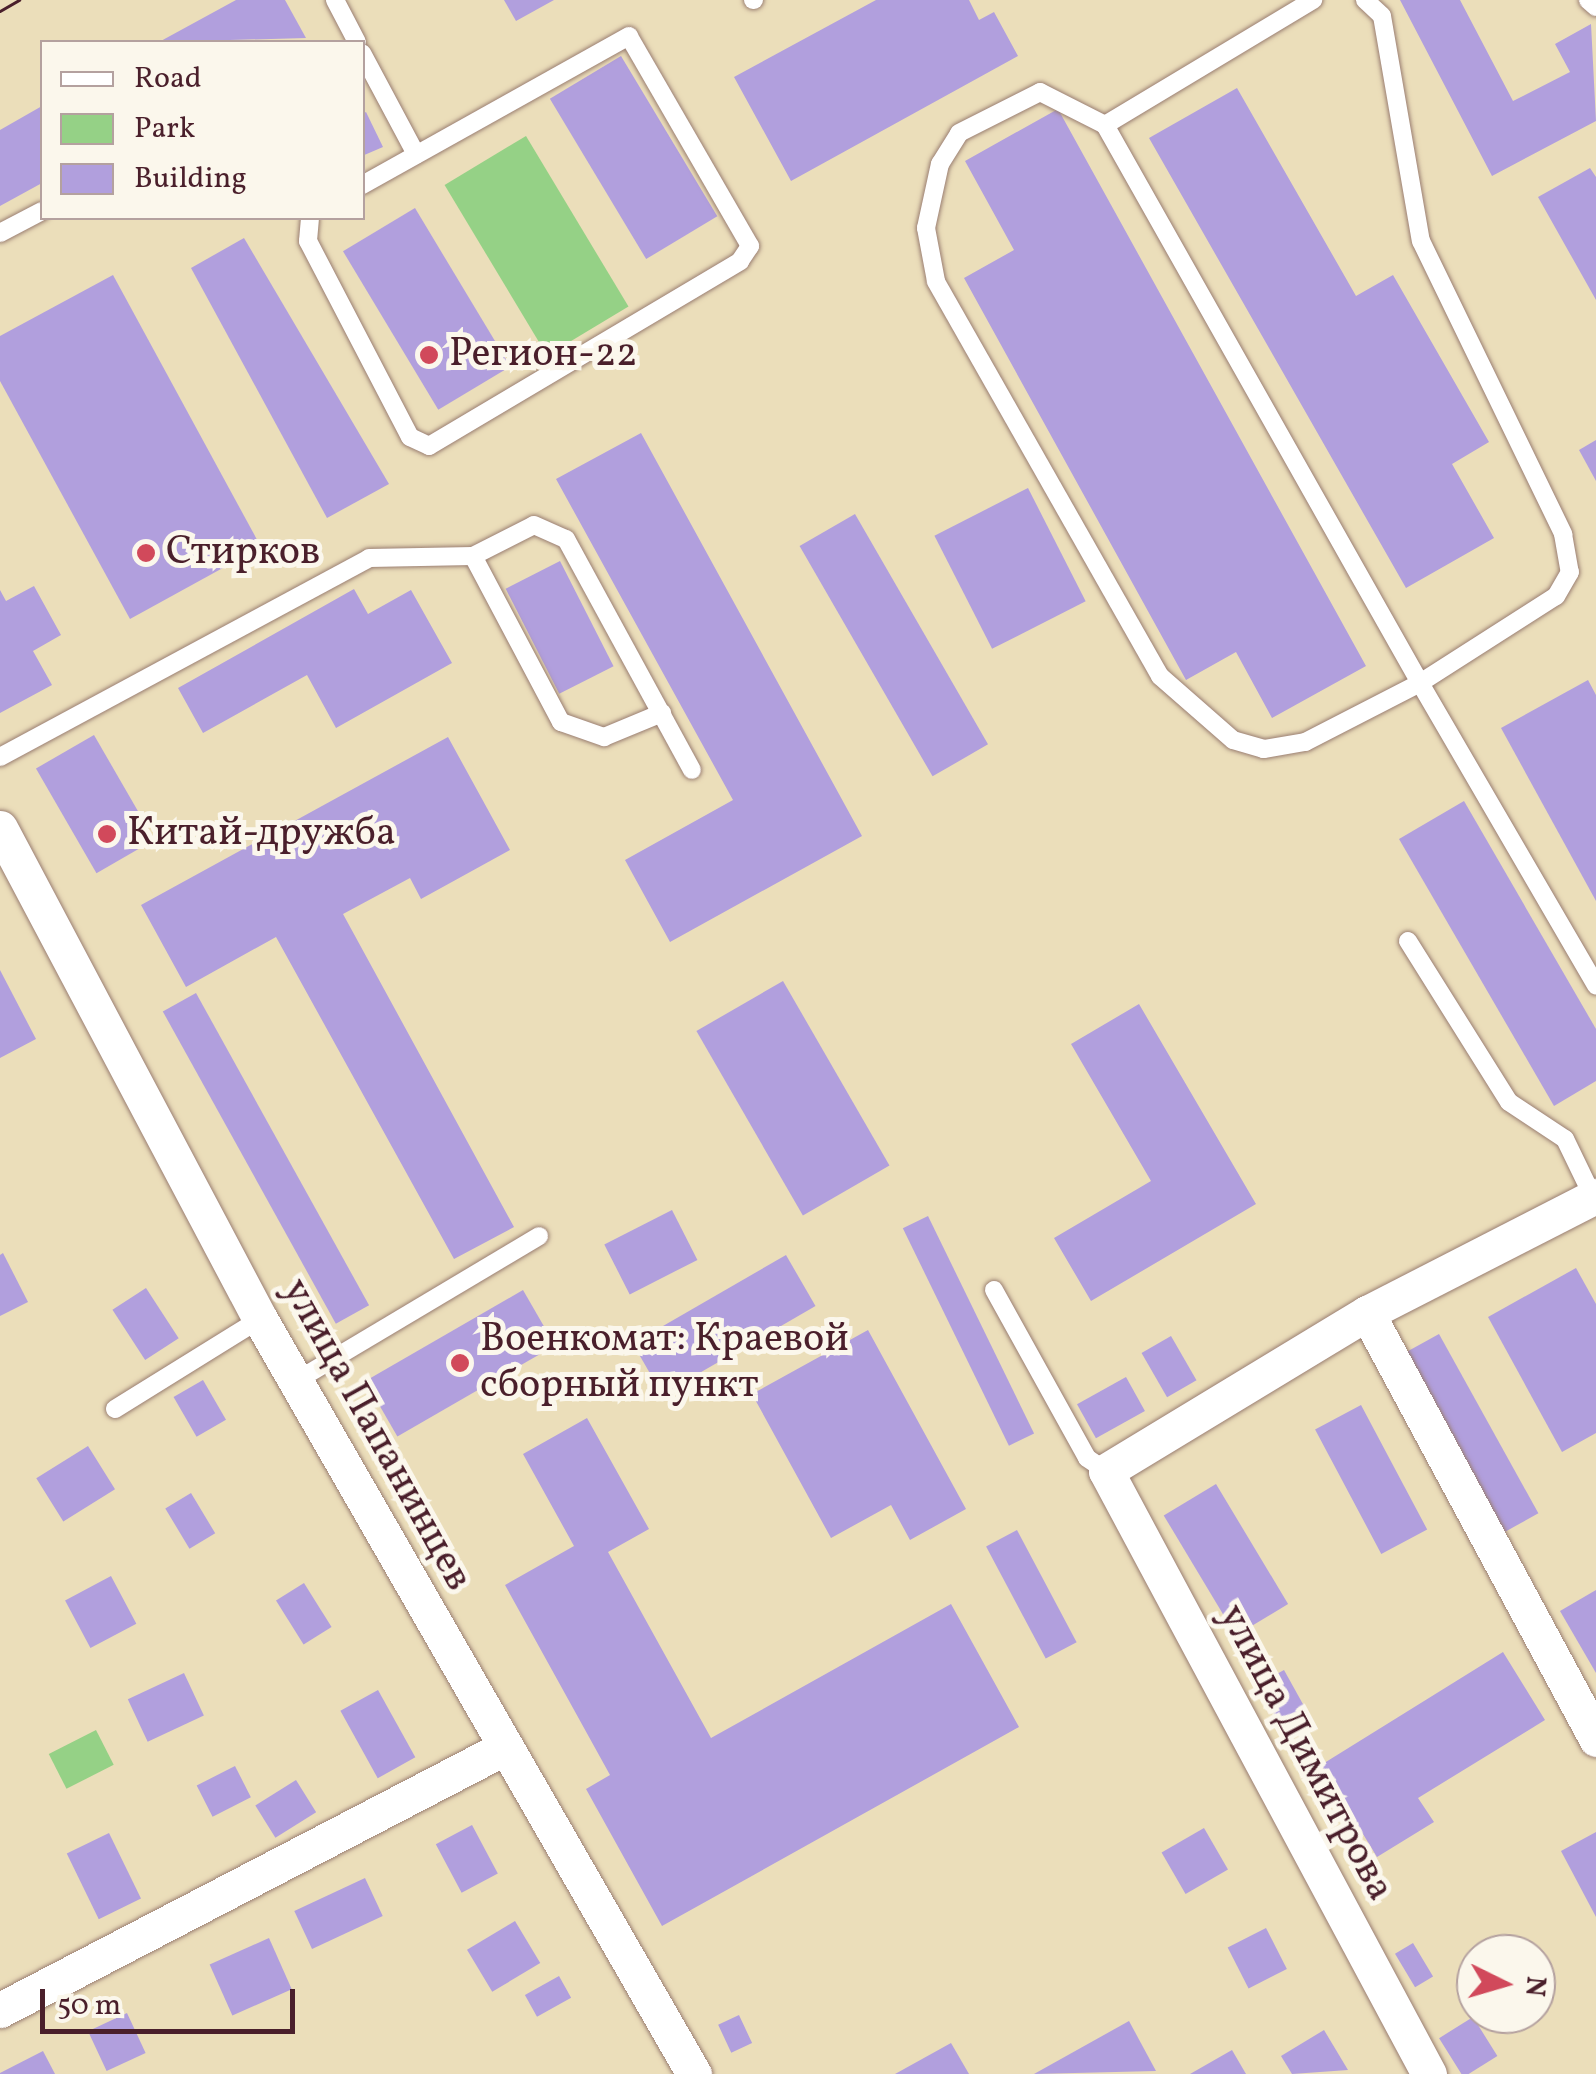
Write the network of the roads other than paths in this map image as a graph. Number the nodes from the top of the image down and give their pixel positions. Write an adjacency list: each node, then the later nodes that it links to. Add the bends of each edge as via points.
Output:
1 (335, 0): 6 (lane)
2 (1313, 0): 8 (lane)
3 (1365, 0): 15 (lane, via 1382,16 1422,241 1563,534 1570,572 1556,596)
4 (1588, 0): 5 (lane)
5 (1596, 7)
6 (356, 40)
7 (365, 59): 9 (lane)
8 (1105, 126): 15 (lane); 15 (lane, via 1040,92 959,133 940,164 926,228 936,281 1009,415 1160,676 1233,740 1264,749 1305,742)
9 (416, 154): 10 (lane); 12 (lane, via 630,36 750,246 429,446 410,437 308,241)
10 (365, 183)
11 (40, 212): 13 (lane)
12 (310, 220)
13 (0, 233)
14 (473, 556): 16 (lane, via 561,722 604,737); 16 (lane, via 524,527 559,532); 17 (lane, via 369,558)
15 (1420, 683): 21 (lane)
16 (662, 713): 18 (lane)
17 (0, 757)
18 (692, 770)
19 (5, 848): 26 (street, улица Папанинцев)
20 (1408, 941): 22 (lane, via 1509,1102 1565,1138)
21 (1596, 985)
22 (1594, 1197): 25 (street)
23 (539, 1236): 27 (lane)
24 (994, 1290): 29 (lane, via 1087,1458)
25 (1367, 1313): 29 (street); 30 (street)
26 (260, 1319): 27 (street, улица Папанинцев); 28 (lane)
27 (296, 1381): 31 (street, улица Папанинцев)
28 (115, 1410)
29 (1106, 1471): 34 (street, улица Димитрова)
30 (1596, 1739)
31 (504, 1748): 32 (street); 33 (street, улица Папанинцев)
32 (0, 2010)
33 (694, 2074)
34 (1429, 2074)

